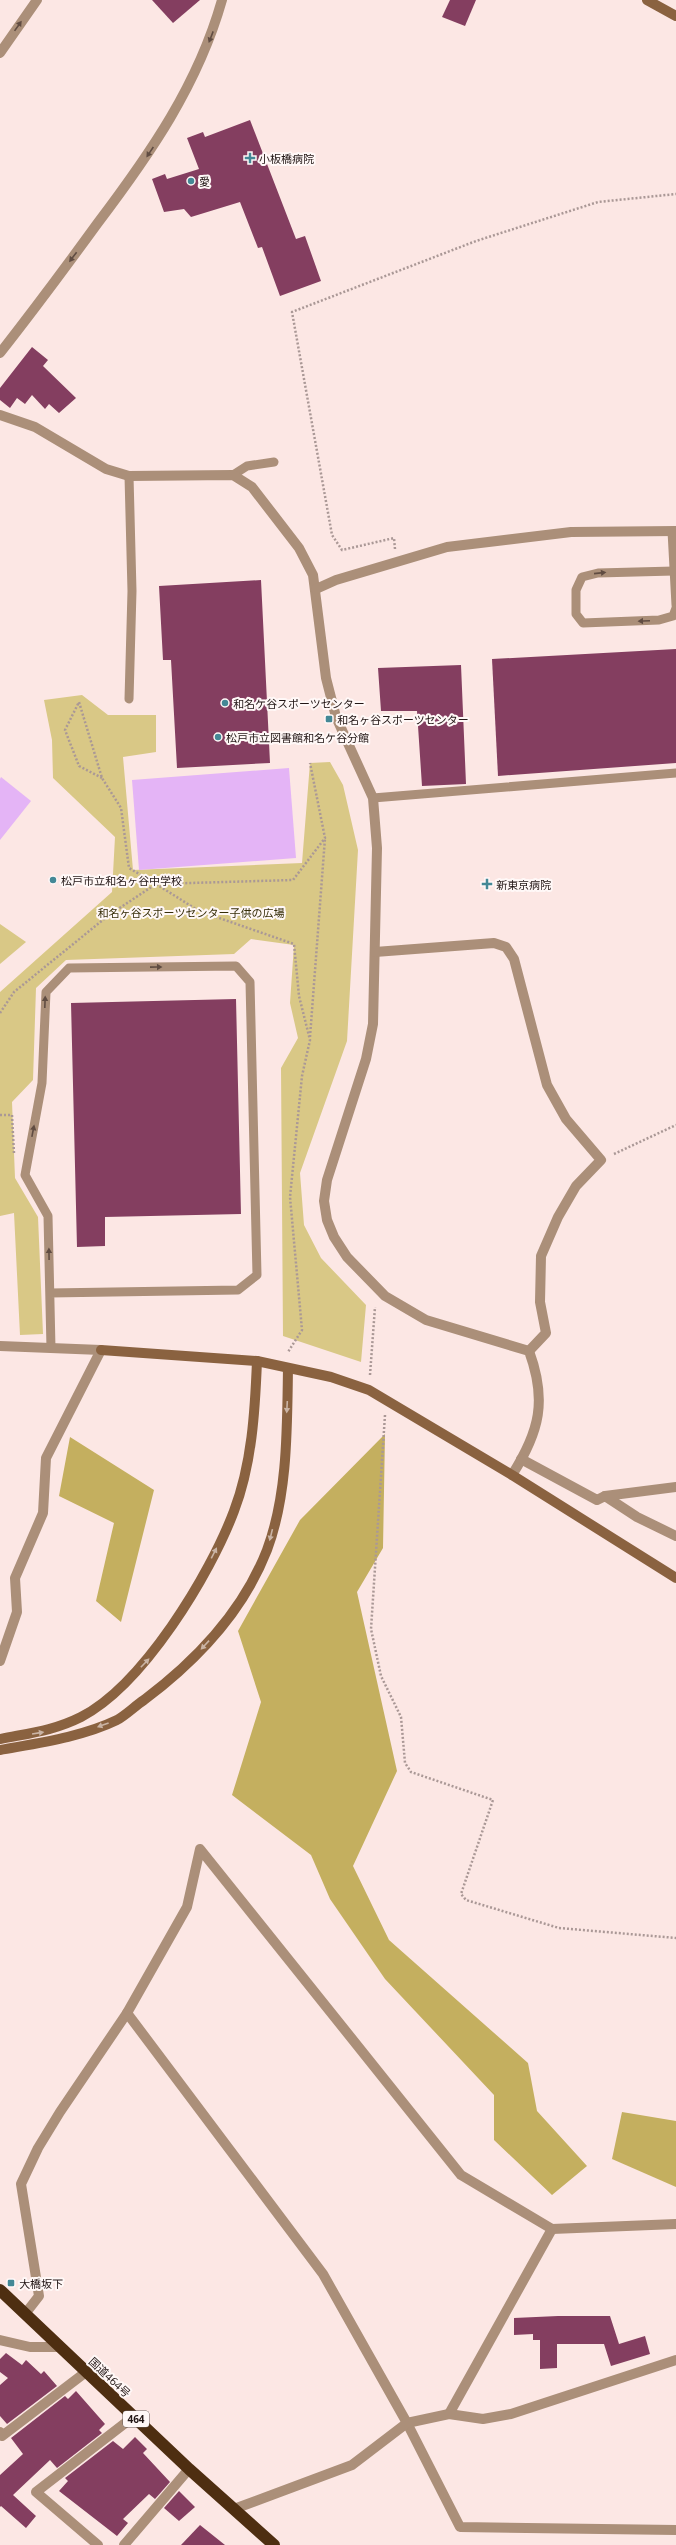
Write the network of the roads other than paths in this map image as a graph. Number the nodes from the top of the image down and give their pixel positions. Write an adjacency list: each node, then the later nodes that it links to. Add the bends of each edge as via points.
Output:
1 (37, 0): 5 (street, one-way to 1)
2 (222, 0): 6 (street, one-way to 6, via 203,56 182,100 158,141)
3 (647, 0): 4 (street)
4 (676, 16)
5 (0, 53)
6 (0, 353)
7 (0, 415): 10 (street, via 35,427 106,468)
8 (274, 462): 9 (lane, via 247,466)
9 (233, 474): 10 (street); 13 (street, via 252,487 280,521 313,574)
10 (129, 476): 15 (lane, via 132,591)
11 (674, 531): 12 (lane); 13 (street, via 571,532 447,548 336,580)
12 (674, 571): 14 (lane); 14 (lane, one-way to 12, via 673,616 659,620 583,624 576,614 576,590 582,577 598,573)
13 (316, 589): 17 (street, via 326,678 336,717)
14 (676, 606)
15 (129, 699)
16 (676, 773): 17 (lane)
17 (373, 798): 18 (street, via 377,848)
18 (375, 952): 23 (street, via 373,1024 366,1059 329,1174 324,1201 327,1220 347,1257 385,1296 426,1320); 23 (street, via 494,943 506,947 514,959 547,1085 566,1119 600,1160 576,1186 558,1217 541,1256 540,1302 546,1333)
19 (50, 1293): 19 (lane, one-way to 19, via 48,1216 25,1175 42,1083 46,992 68,968 236,966 250,982 257,1275 238,1290); 21 (lane)
20 (0, 1346): 21 (street)
21 (51, 1348): 22 (street)
22 (101, 1350): 24 (street); 32 (street, via 46,1458 43,1513 15,1578 17,1612)
23 (529, 1351): 26 (street, via 538,1375 539,1405 538,1420)
24 (257, 1361): 25 (street); 33 (street, one-way to 24, via 47,1732 83,1716 115,1694 149,1658 203,1576 234,1510 249,1449)
25 (288, 1368): 27 (street, via 331,1377 369,1390); 34 (street, one-way to 34, via 283,1475 277,1511 267,1549 236,1610 172,1679 117,1720 71,1735)
26 (522, 1459): 27 (street); 29 (street, via 597,1500)
27 (512, 1475): 31 (street)
28 (676, 1487): 29 (street)
29 (605, 1496): 30 (street, via 637,1517)
30 (676, 1536)
31 (676, 1578)
32 (0, 1661)
33 (0, 1739)
34 (0, 1750)
35 (128, 2013): 37 (street, via 187,1907 200,1849 461,2175); 39 (street, via 60,2112 38,2148 21,2184 39,2296); 46 (street, via 323,2274)
36 (676, 2224): 37 (street)
37 (552, 2229): 44 (street)
38 (0, 2290): 39 (highway, 国道464号 / 464)
39 (25, 2314): 41 (highway, 国道464号 / 464)
40 (0, 2340): 41 (street, via 30,2348)
41 (60, 2347): 43 (highway, 国道464号 / 464)
42 (676, 2360): 44 (street, via 512,2414 483,2419)
43 (86, 2372): 45 (highway, 国道464号 / 464); 47 (street, via 2,2436)
44 (449, 2414): 46 (street)
45 (133, 2417): 48 (highway, 国道464号 / 464); 51 (street, via 36,2492)
46 (407, 2423): 49 (street, via 352,2465); 50 (street, via 460,2527)
47 (0, 2432)
48 (189, 2469): 49 (highway, 国道464号 / 464); 52 (street)
49 (234, 2509): 53 (highway, 国道464号 / 464)
50 (676, 2530)
51 (98, 2545)
52 (124, 2545)
53 (274, 2545)

